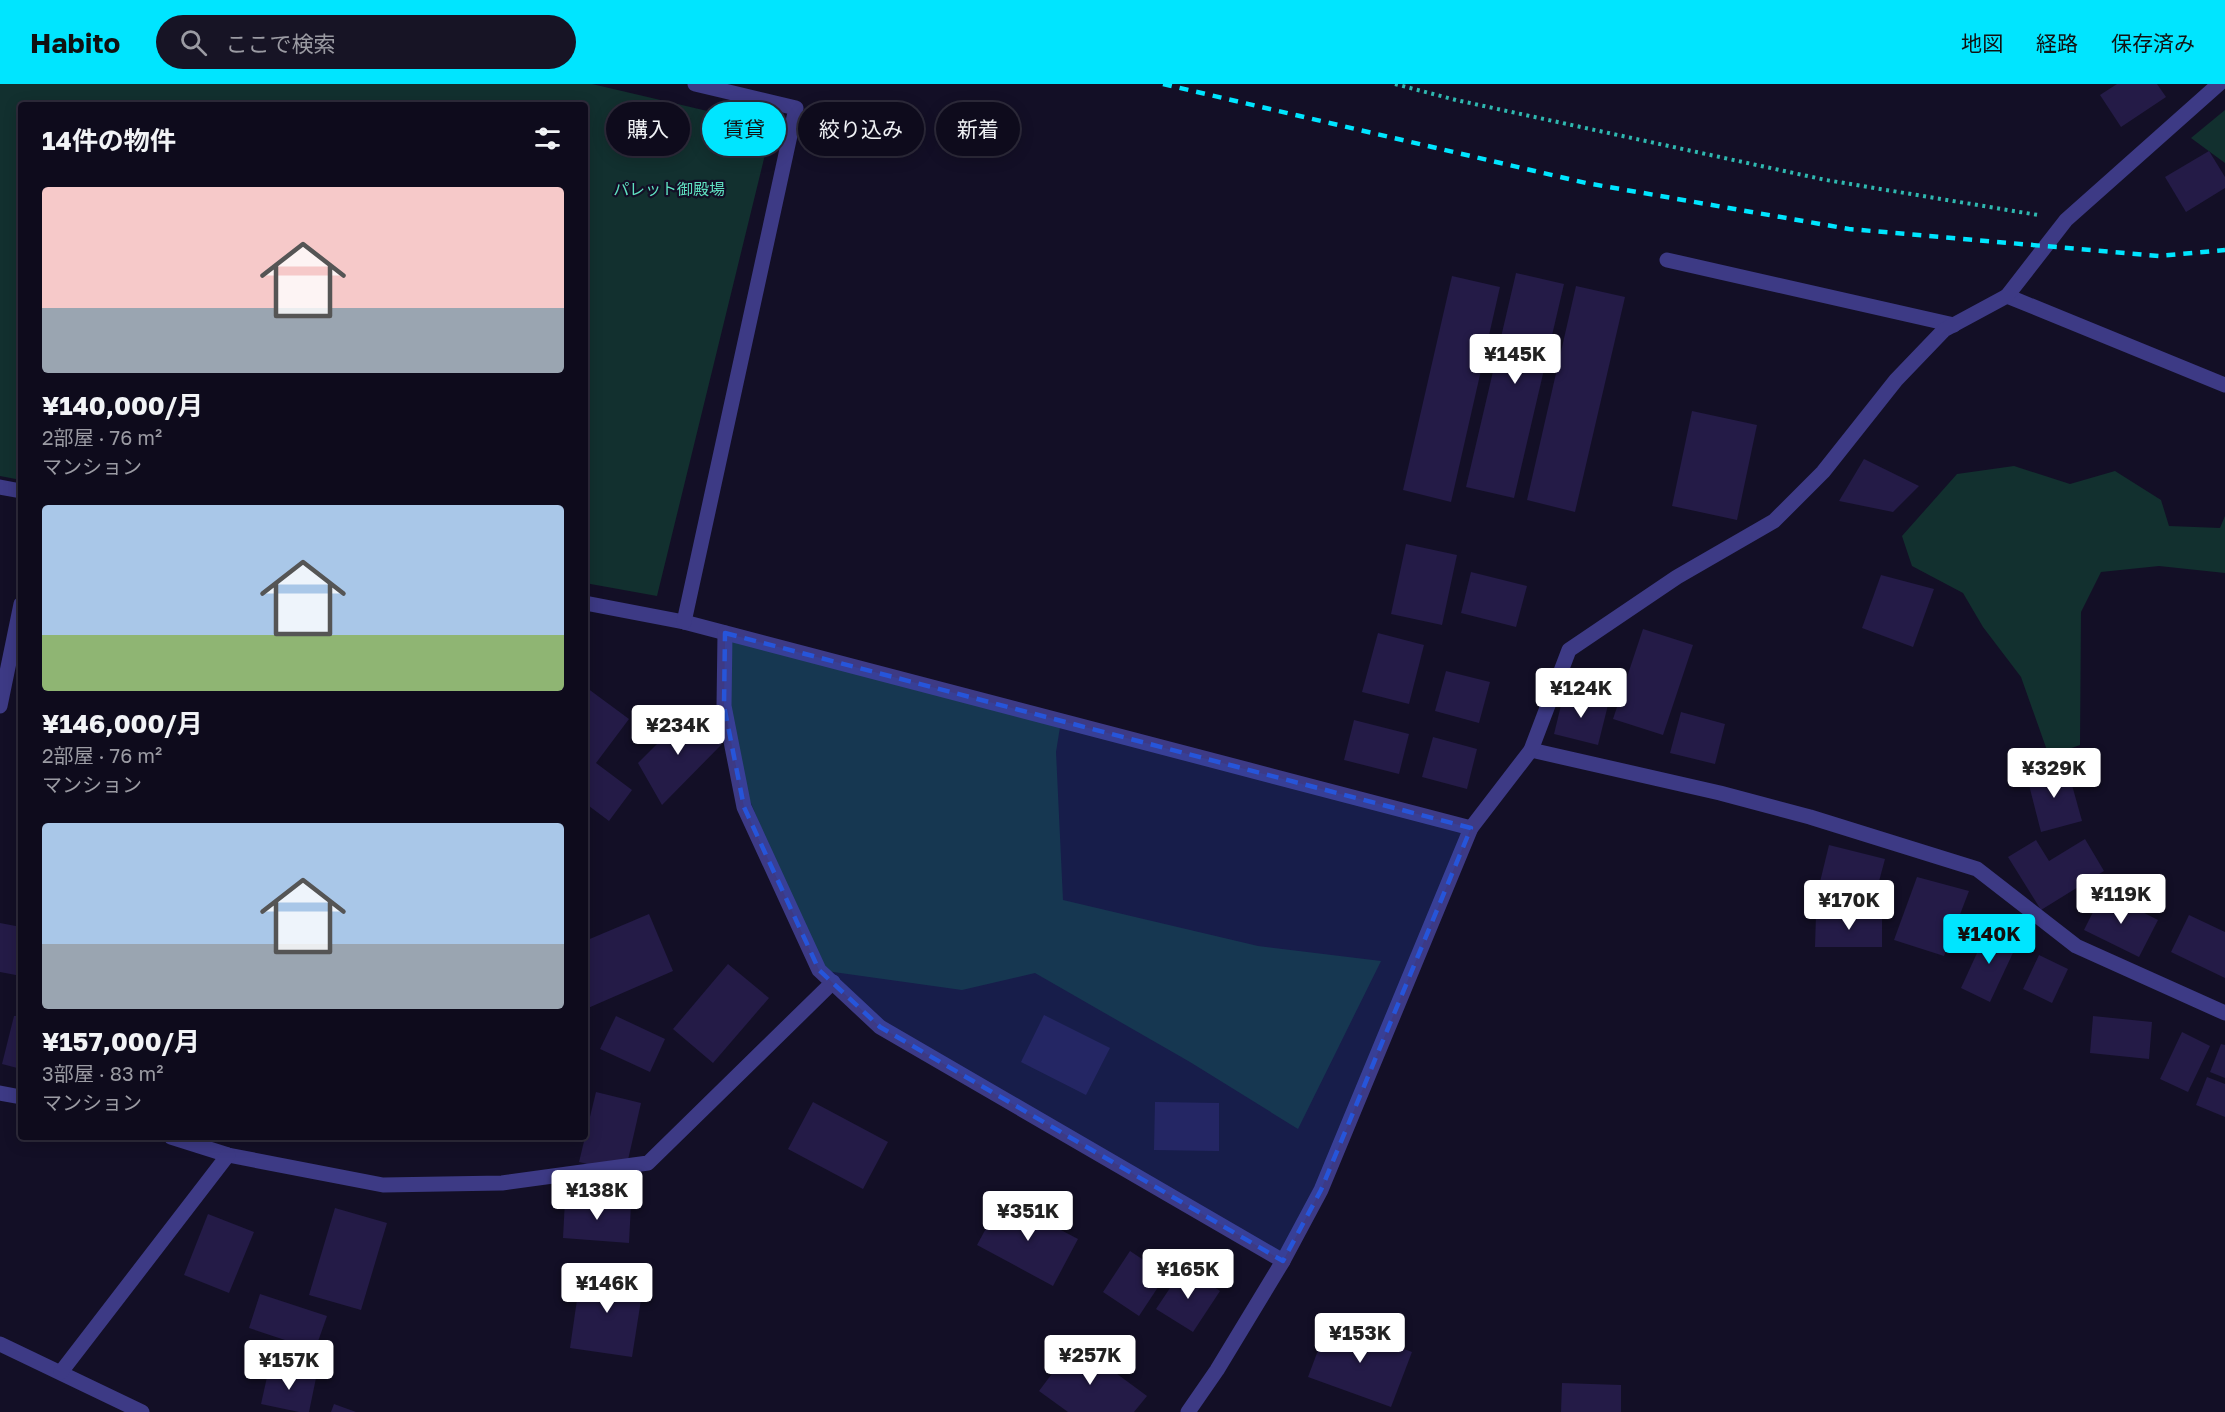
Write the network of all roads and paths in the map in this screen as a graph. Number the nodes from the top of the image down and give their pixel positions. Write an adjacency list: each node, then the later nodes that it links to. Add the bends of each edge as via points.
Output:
1 (695, 84): 13 (street, via 796,108)
2 (1395, 84): 4 (path, via 1826,180)
3 (2219, 84): 4 (street)
4 (2066, 220): 6 (street)
5 (1667, 260): 7 (street)
6 (2007, 296): 7 (street); 8 (street)
7 (1954, 325): 16 (street, via 1944,330 1896,380 1823,472 1774,521 1677,577 1569,650)
8 (2225, 385)
9 (0, 487): 10 (street)
10 (18, 490)
11 (588, 604): 13 (street)
12 (18, 619): 15 (street)
13 (684, 622): 14 (street)
14 (725, 633): 17 (street); 18 (street, via 724,706 744,807 819,970)
15 (0, 706)
16 (1531, 750): 17 (street); 19 (street, via 1754,802 1977,869 2076,946)
17 (1471, 828): 24 (street, via 1321,1190)
18 (833, 982): 23 (street, via 648,1163 502,1183 383,1185); 24 (street, via 880,1028)
19 (2225, 1013)
20 (0, 1093): 21 (street)
21 (18, 1097)
22 (180, 1140): 23 (street)
23 (228, 1155): 26 (street)
24 (1283, 1261): 28 (street)
25 (0, 1344): 26 (street)
26 (61, 1372): 27 (street)
27 (142, 1412)
28 (1188, 1412)

